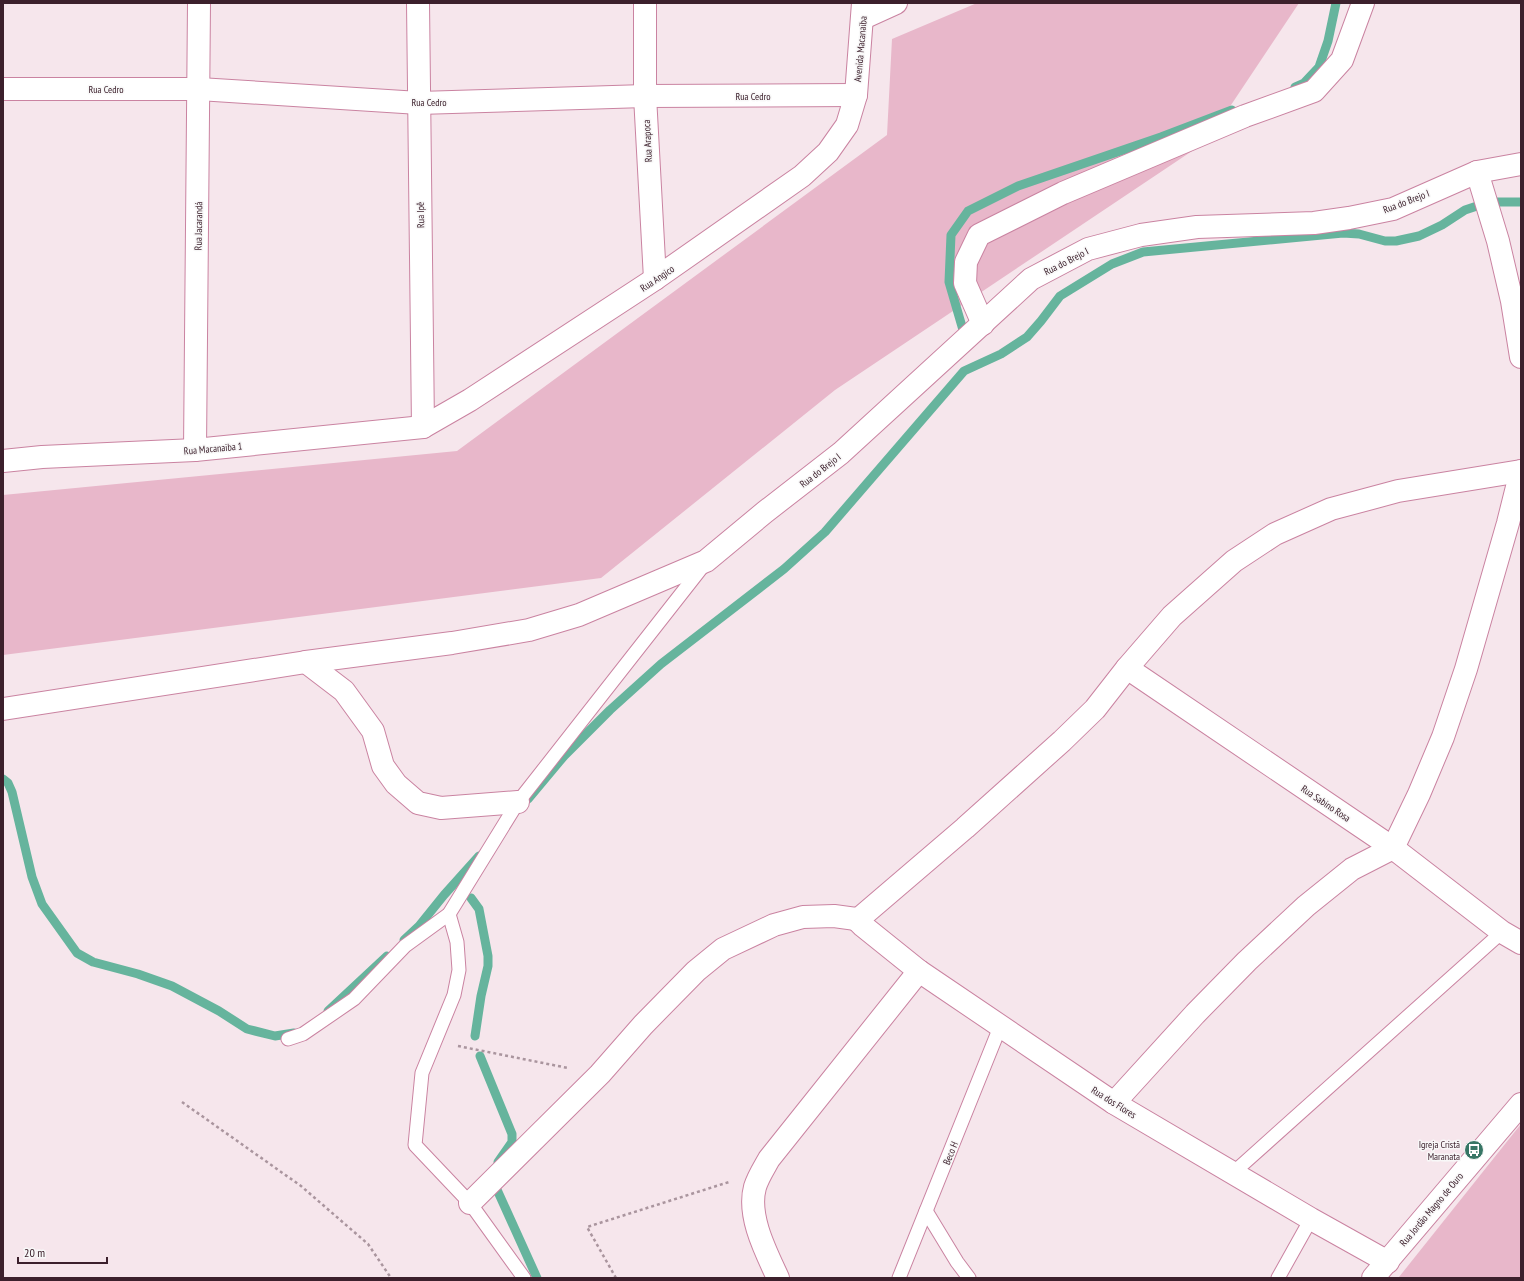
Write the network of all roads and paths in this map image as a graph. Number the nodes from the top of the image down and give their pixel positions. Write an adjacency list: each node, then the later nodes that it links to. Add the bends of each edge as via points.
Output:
1 (199, 3): 7 (street, Rua Jacarandá)
2 (418, 3): 11 (street, Rua Ipê)
3 (645, 3): 10 (street, Rua Arapoca)
4 (896, 3): 6 (street)
5 (1363, 3): 15 (street, via 1342,60 1314,91 1245,116 1070,190 979,235 966,262 965,283)
6 (863, 10): 9 (street, Avenida Macanaiba)
7 (200, 89): 8 (street, Rua Cedro); 11 (street, Rua Cedro); 18 (street, Rua Jacarandá)
8 (3, 90)
9 (856, 95): 10 (street, Rua Cedro); 14 (street, Rua Angico, via 847,125 828,152 802,176)
10 (645, 96): 11 (street, Rua Cedro); 14 (street, Rua Arapoca)
11 (419, 103): 17 (street, Rua Ipê)
12 (1521, 164): 13 (street, Rua do Brejo I)
13 (1477, 172): 15 (street, Rua do Brejo I, via 1392,209 1349,218 1314,223 1197,227 1141,235 1088,248 1031,279); 16 (street, via 1498,241)
14 (655, 279): 17 (street, Rua Angico, via 470,400)
15 (983, 324): 21 (street, Rua do Brejo I, via 841,453)
16 (1521, 357)
17 (423, 427): 18 (street, Rua Macanaiba 1)
18 (195, 450): 19 (street, Rua Macanaiba 1)
19 (3, 461)
20 (1521, 471): 23 (street, via 1398,491 1331,509 1275,534 1234,561 1178,611); 26 (street, via 1466,669 1443,737)
21 (706, 561): 22 (street, Rua do Brejo I, via 579,615 528,630 452,643); 25 (lane)
22 (306, 662): 24 (street, Rua do Brejo I); 25 (street, via 344,691 373,731 383,766 396,784 418,803 441,808)
23 (1127, 668): 26 (street, Rua Sabino Rosa); 28 (street, via 1095,709 1062,740 887,896)
24 (3, 709)
25 (518, 802): 27 (lane)
26 (1393, 848): 29 (street, Rua Sabino Rosa); 37 (street, via 1352,869 1296,916 1194,1014)
27 (449, 914): 33 (lane, via 405,946 354,999 303,1034); 34 (lane, via 457,942 459,970 454,995)
28 (856, 919): 31 (street, Rua dos Flores); 35 (street, via 834,916 803,917 774,925 723,949 696,971)
29 (1502, 932): 30 (street, Rua Sabino Rosa); 40 (lane)
30 (1521, 943)
31 (919, 971): 32 (street, Rua dos Flores); 39 (street)
32 (1000, 1027): 37 (street, Rua dos Flores); 42 (lane, Beco H)
33 (288, 1040)
34 (436, 1042): 35 (path); 41 (lane, via 422,1073 415,1144)
35 (600, 1074): 41 (street)
36 (182, 1102): 45 (path, via 301,1186 368,1244)
37 (1114, 1103): 40 (street, Rua dos Flores)
38 (1521, 1104): 44 (street, Rua Jordão Magno de Ouro)
39 (761, 1172): 47 (path, via 587,1227); 48 (street, via 754,1194 756,1222)
40 (1234, 1173): 43 (street, Rua dos Flores)
41 (470, 1203): 46 (lane)
42 (926, 1211): 49 (lane, Beco H); 50 (lane, via 956,1262)
43 (1311, 1219): 44 (street, Rua dos Flores); 51 (lane)
44 (1388, 1262): 52 (street, Rua Jordão Magno de Ouro)
45 (391, 1278)
46 (524, 1278)
47 (616, 1278)
48 (778, 1278)
49 (900, 1278)
50 (969, 1278)
51 (1278, 1278)
52 (1373, 1278)

